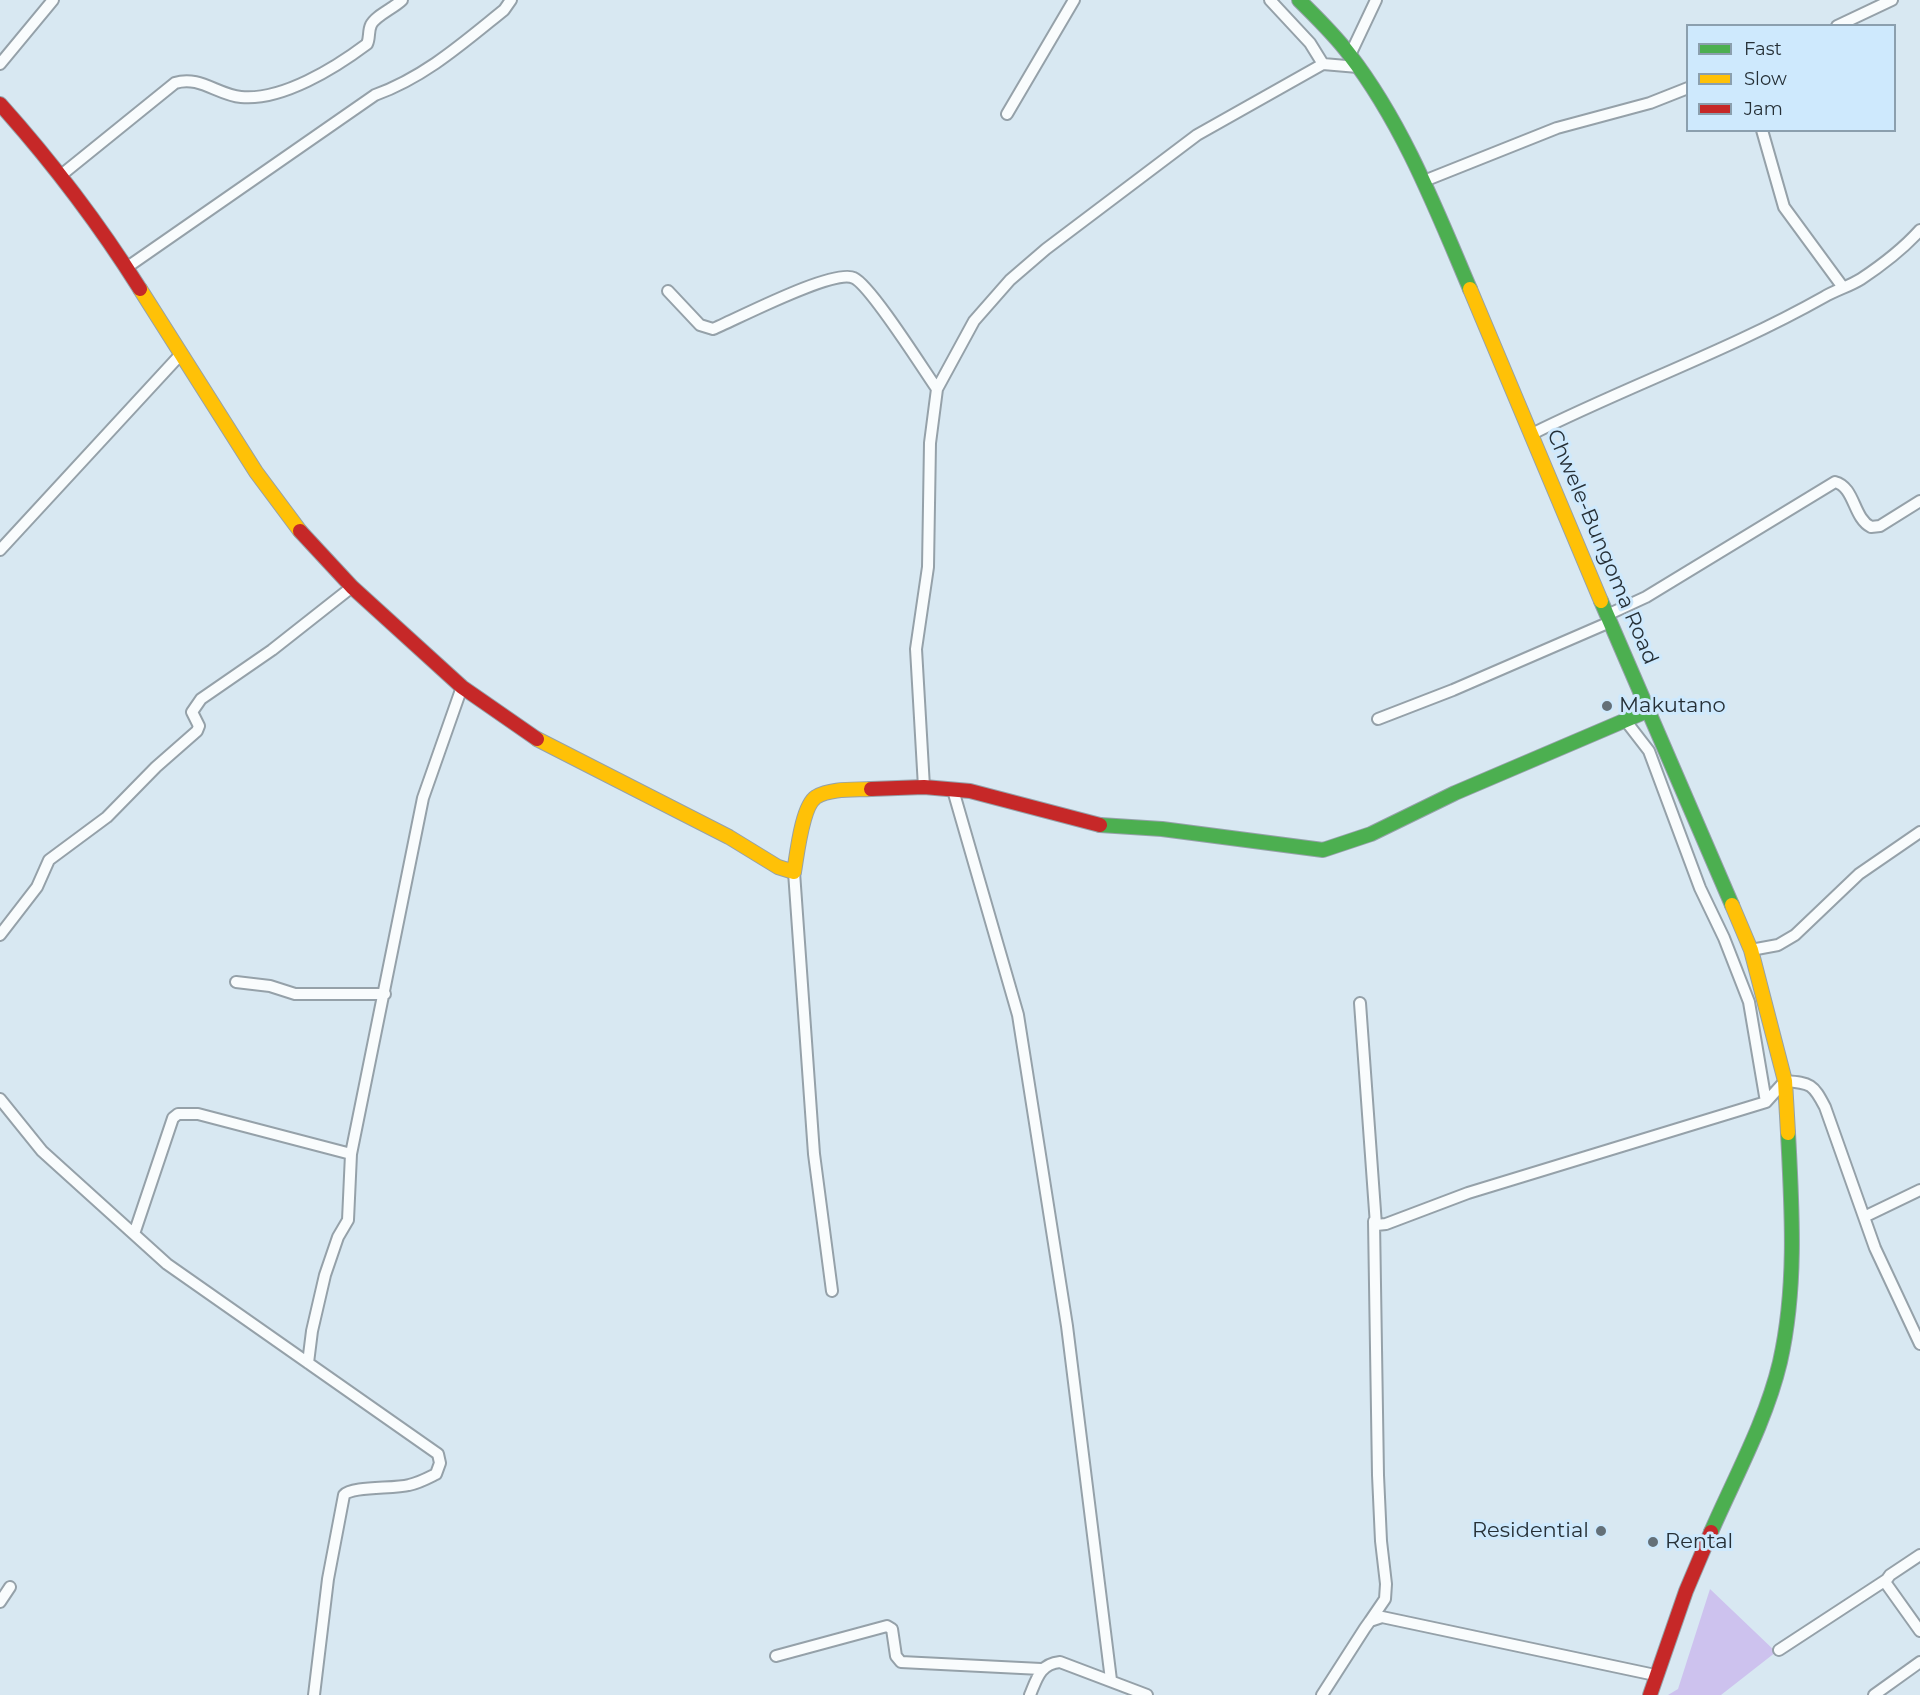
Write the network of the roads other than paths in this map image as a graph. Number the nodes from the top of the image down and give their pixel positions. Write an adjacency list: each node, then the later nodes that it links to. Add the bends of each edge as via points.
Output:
1 (53, 0): 11 (street)
2 (402, 0): 18 (street, via 391,11 374,18 367,44 280,93 241,97 186,79 176,83)
3 (511, 0): 21 (street, via 447,57 401,86 375,95)
4 (1074, 0): 16 (street)
5 (1270, 0): 12 (street, via 1310,43)
6 (1299, 0): 10 (street, Chwele-Bungoma Road)
7 (1376, 0): 10 (street)
8 (1892, 0): 9 (street)
9 (1841, 24)
10 (1350, 55): 13 (street, Chwele-Bungoma Road)
11 (0, 64)
12 (1323, 64): 13 (street); 25 (street, via 1197,135 1019,272 974,321)
13 (1358, 67): 19 (street, Chwele-Bungoma Road)
14 (1686, 89): 19 (street, via 1650,103 1557,128)
15 (0, 104): 18 (street)
16 (1007, 114)
17 (1763, 132): 22 (street, via 1784,207)
18 (60, 176): 21 (street)
19 (1424, 181): 26 (street, Chwele-Bungoma Road)
20 (1920, 230): 22 (street, via 1859,280)
21 (126, 268): 24 (street)
22 (1842, 286): 26 (street, via 1690,364)
23 (668, 291): 25 (street, via 700,325 713,329 824,280 848,275 856,278 872,296)
24 (181, 354): 28 (street); 29 (street, via 256,472 300,531)
25 (937, 388): 35 (street, via 930,443 928,567 916,649)
26 (1532, 434): 30 (street, Chwele-Bungoma Road)
27 (1920, 501): 30 (street, via 1880,526 1871,527 1863,521 1842,484 1835,482)
28 (0, 550)
29 (352, 587): 31 (street); 41 (street, via 201,699 192,712 199,726 197,731 107,817 49,860 37,887)
30 (1609, 618): 32 (street, Chwele-Bungoma Road); 33 (street)
31 (462, 687): 40 (street, via 565,755); 44 (street, via 423,798)
32 (1647, 711): 34 (street); 37 (street, Chwele-Bungoma Road)
33 (1378, 719)
34 (1625, 720): 36 (street, via 1455,793 1371,834 1323,850 1103,825); 38 (street, via 1649,751)
35 (924, 786): 36 (street); 40 (street, via 843,790 816,797 807,807)
36 (953, 790): 68 (street, via 1018,1015 1067,1326)
37 (1688, 807): 38 (street); 42 (street, Chwele-Bungoma Road)
38 (1672, 815): 48 (street, via 1749,1002)
39 (1920, 832): 42 (street, via 1859,874 1796,935 1778,945)
40 (794, 872): 54 (street, via 813,1143)
41 (0, 934)
42 (1750, 950): 46 (street, Chwele-Bungoma Road)
43 (236, 982): 44 (street, via 295,994)
44 (385, 994): 49 (street)
45 (1360, 1003): 52 (street)
46 (1785, 1081): 48 (street); 51 (street, via 1805,1082 1816,1088); 67 (street, Chwele-Bungoma Road, via 1792,1229 1789,1299 1780,1361 1771,1393 1686,1591)
47 (0, 1099): 53 (street, via 42,1151)
48 (1766, 1102): 52 (street, via 1468,1193 1380,1226)
49 (351, 1154): 53 (street, via 198,1114 178,1114 173,1118); 56 (street, via 348,1220 325,1275)
50 (1920, 1190): 51 (street)
51 (1864, 1217): 55 (street)
52 (1374, 1221): 61 (street, via 1378,1475 1386,1584 1385,1599)
53 (134, 1234): 56 (street, via 167,1264)
54 (832, 1291)
55 (1920, 1344)
56 (308, 1363): 69 (street, via 435,1451 440,1463 436,1474 412,1485 381,1490 355,1488 344,1496 328,1579)
57 (1920, 1555): 58 (street)
58 (1886, 1580): 62 (street, via 1887,1588); 63 (street)
59 (10, 1587): 60 (street)
60 (0, 1602)
61 (1370, 1621): 67 (street, via 1390,1618); 72 (street)
62 (1920, 1631)
63 (1779, 1650)
64 (776, 1656): 66 (street, via 887,1626 892,1629 896,1656 901,1662)
65 (1920, 1662): 74 (street)
66 (1041, 1669): 68 (street, via 1060,1662); 70 (street)
67 (1655, 1675): 73 (street, Chwele-Bungoma Road)
68 (1111, 1680): 71 (street)
69 (314, 1695)
70 (1030, 1695)
71 (1147, 1695)
72 (1322, 1695)
73 (1650, 1695)
74 (1874, 1695)

